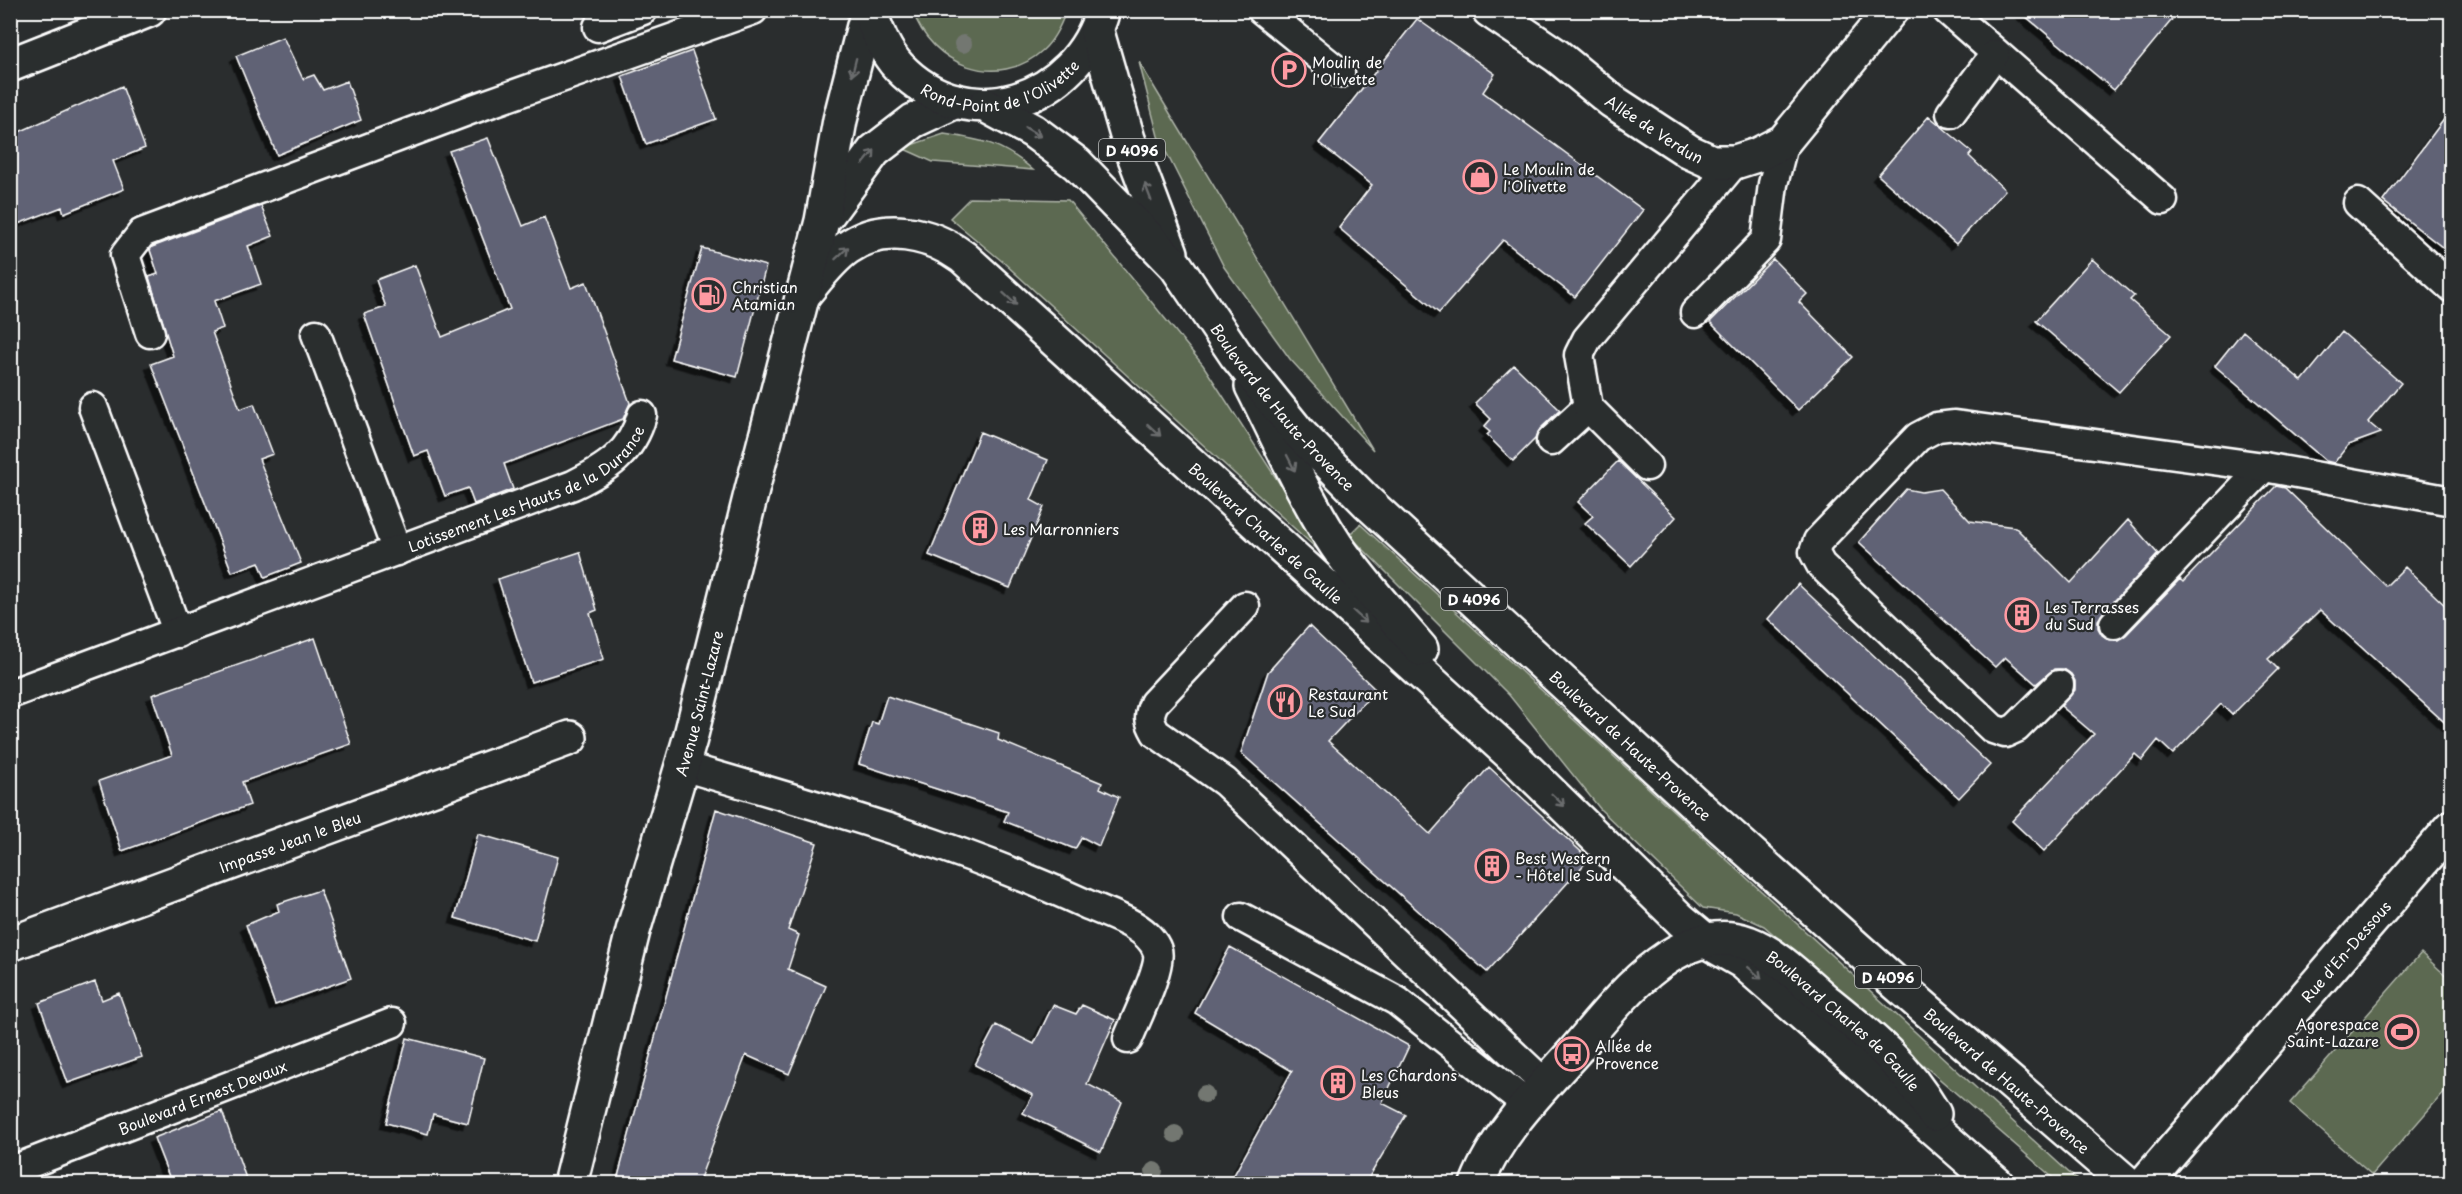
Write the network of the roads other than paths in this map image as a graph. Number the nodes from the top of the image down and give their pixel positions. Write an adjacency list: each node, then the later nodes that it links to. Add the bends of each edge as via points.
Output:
1 (149, 10): 12 (street)
2 (643, 10): 10 (lane)
3 (753, 10): 25 (lane, via 142,232 125,255)
4 (869, 10): 14 (street, Rond-Point de l'Olivette, via 880,40 899,67 925,88); 20 (street, Avenue Saint-Lazare, one-way to 20, via 840,120)
5 (1262, 10): 13 (lane)
6 (1489, 10): 17 (street, Allée de Verdun, via 1690,152 1712,162)
7 (1891, 10): 16 (street, Allée de Verdun)
8 (1947, 10): 11 (lane)
9 (1100, 21): 14 (street, Rond-Point de l'Olivette, via 1078,62 1052,85 1020,100); 21 (street, Boulevard de Haute-Provence / D 4096, one-way to 9, via 1128,139)
10 (598, 27)
11 (1995, 54): 15 (lane); 18 (lane)
12 (10, 65)
13 (1340, 73)
14 (970, 103): 20 (street, one-way to 14, via 874,151 913,122); 21 (street, Boulevard de Haute-Provence / D 4096, one-way to 21, via 1033,131 1077,164)
15 (1951, 113)
16 (1784, 141): 17 (street, Allée de Verdun); 24 (lane, via 1773,184 1766,240)
17 (1735, 162): 29 (lane, via 1587,339 1579,355)
18 (2163, 200)
19 (2358, 203): 22 (lane)
20 (822, 221): 23 (street, Avenue Saint-Lazare)
21 (1176, 266): 27 (street, Boulevard de Haute-Provence / D 4096)
22 (2451, 288)
23 (802, 296): 42 (street, Boulevard Charles de Gaulle, one-way to 42, via 845,249 862,238 906,233 946,244); 43 (street, Avenue Saint-Lazare)
24 (1695, 313)
25 (150, 333)
26 (316, 334): 35 (lane, Lotissement Les Hauts de la Durance)
27 (1236, 355): 42 (street, one-way to 42, via 1306,495 1336,544); 57 (street, Boulevard de Haute-Provence / D 4096, via 1298,432 1367,502 1898,986)
28 (93, 407): 38 (lane)
29 (1587, 407): 31 (lane); 32 (lane)
30 (642, 415): 35 (lane, Lotissement Les Hauts de la Durance, via 637,434 599,472)
31 (1551, 441)
32 (1647, 466)
33 (2264, 467): 34 (lane); 37 (lane); 39 (lane, via 1955,425 1937,427 1918,437 1818,541 1814,552 1821,565 1993,729 2006,733 2016,728)
34 (2451, 501)
35 (397, 551): 38 (lane, Lotissement Les Hauts de la Durance)
36 (1245, 606): 52 (lane, via 1154,704 1149,714 1156,733 1226,782)
37 (2114, 624)
38 (178, 633): 40 (lane, Lotissement Les Hauts de la Durance)
39 (2060, 685)
40 (10, 694)
41 (570, 738): 48 (street, Impasse Jean le Bleu)
42 (1516, 759): 45 (street, Boulevard Charles de Gaulle, one-way to 45)
43 (682, 766): 51 (lane, via 917,836 1032,879 1132,926 1153,942 1159,961); 54 (street, Avenue Saint-Lazare, via 633,931)
44 (2451, 827): 58 (street, Rue d'En-Dessous)
45 (1628, 868): 47 (street, Boulevard Charles de Gaulle); 49 (street, via 1661,931)
46 (1241, 917): 52 (lane, via 1397,1001)
47 (1706, 942): 49 (street); 56 (street, Boulevard Charles de Gaulle, via 1728,939 1747,943 1778,961 1887,1051 1906,1071 1952,1143)
48 (10, 944)
49 (1668, 957): 52 (street, via 1642,975)
50 (392, 1023): 53 (lane, Boulevard Ernest Devaux)
51 (1128, 1039)
52 (1537, 1095): 55 (street, via 1498,1145)
53 (10, 1171)
54 (570, 1184)
55 (1477, 1184)
56 (1997, 1184)
57 (2128, 1184)
58 (2144, 1184)

